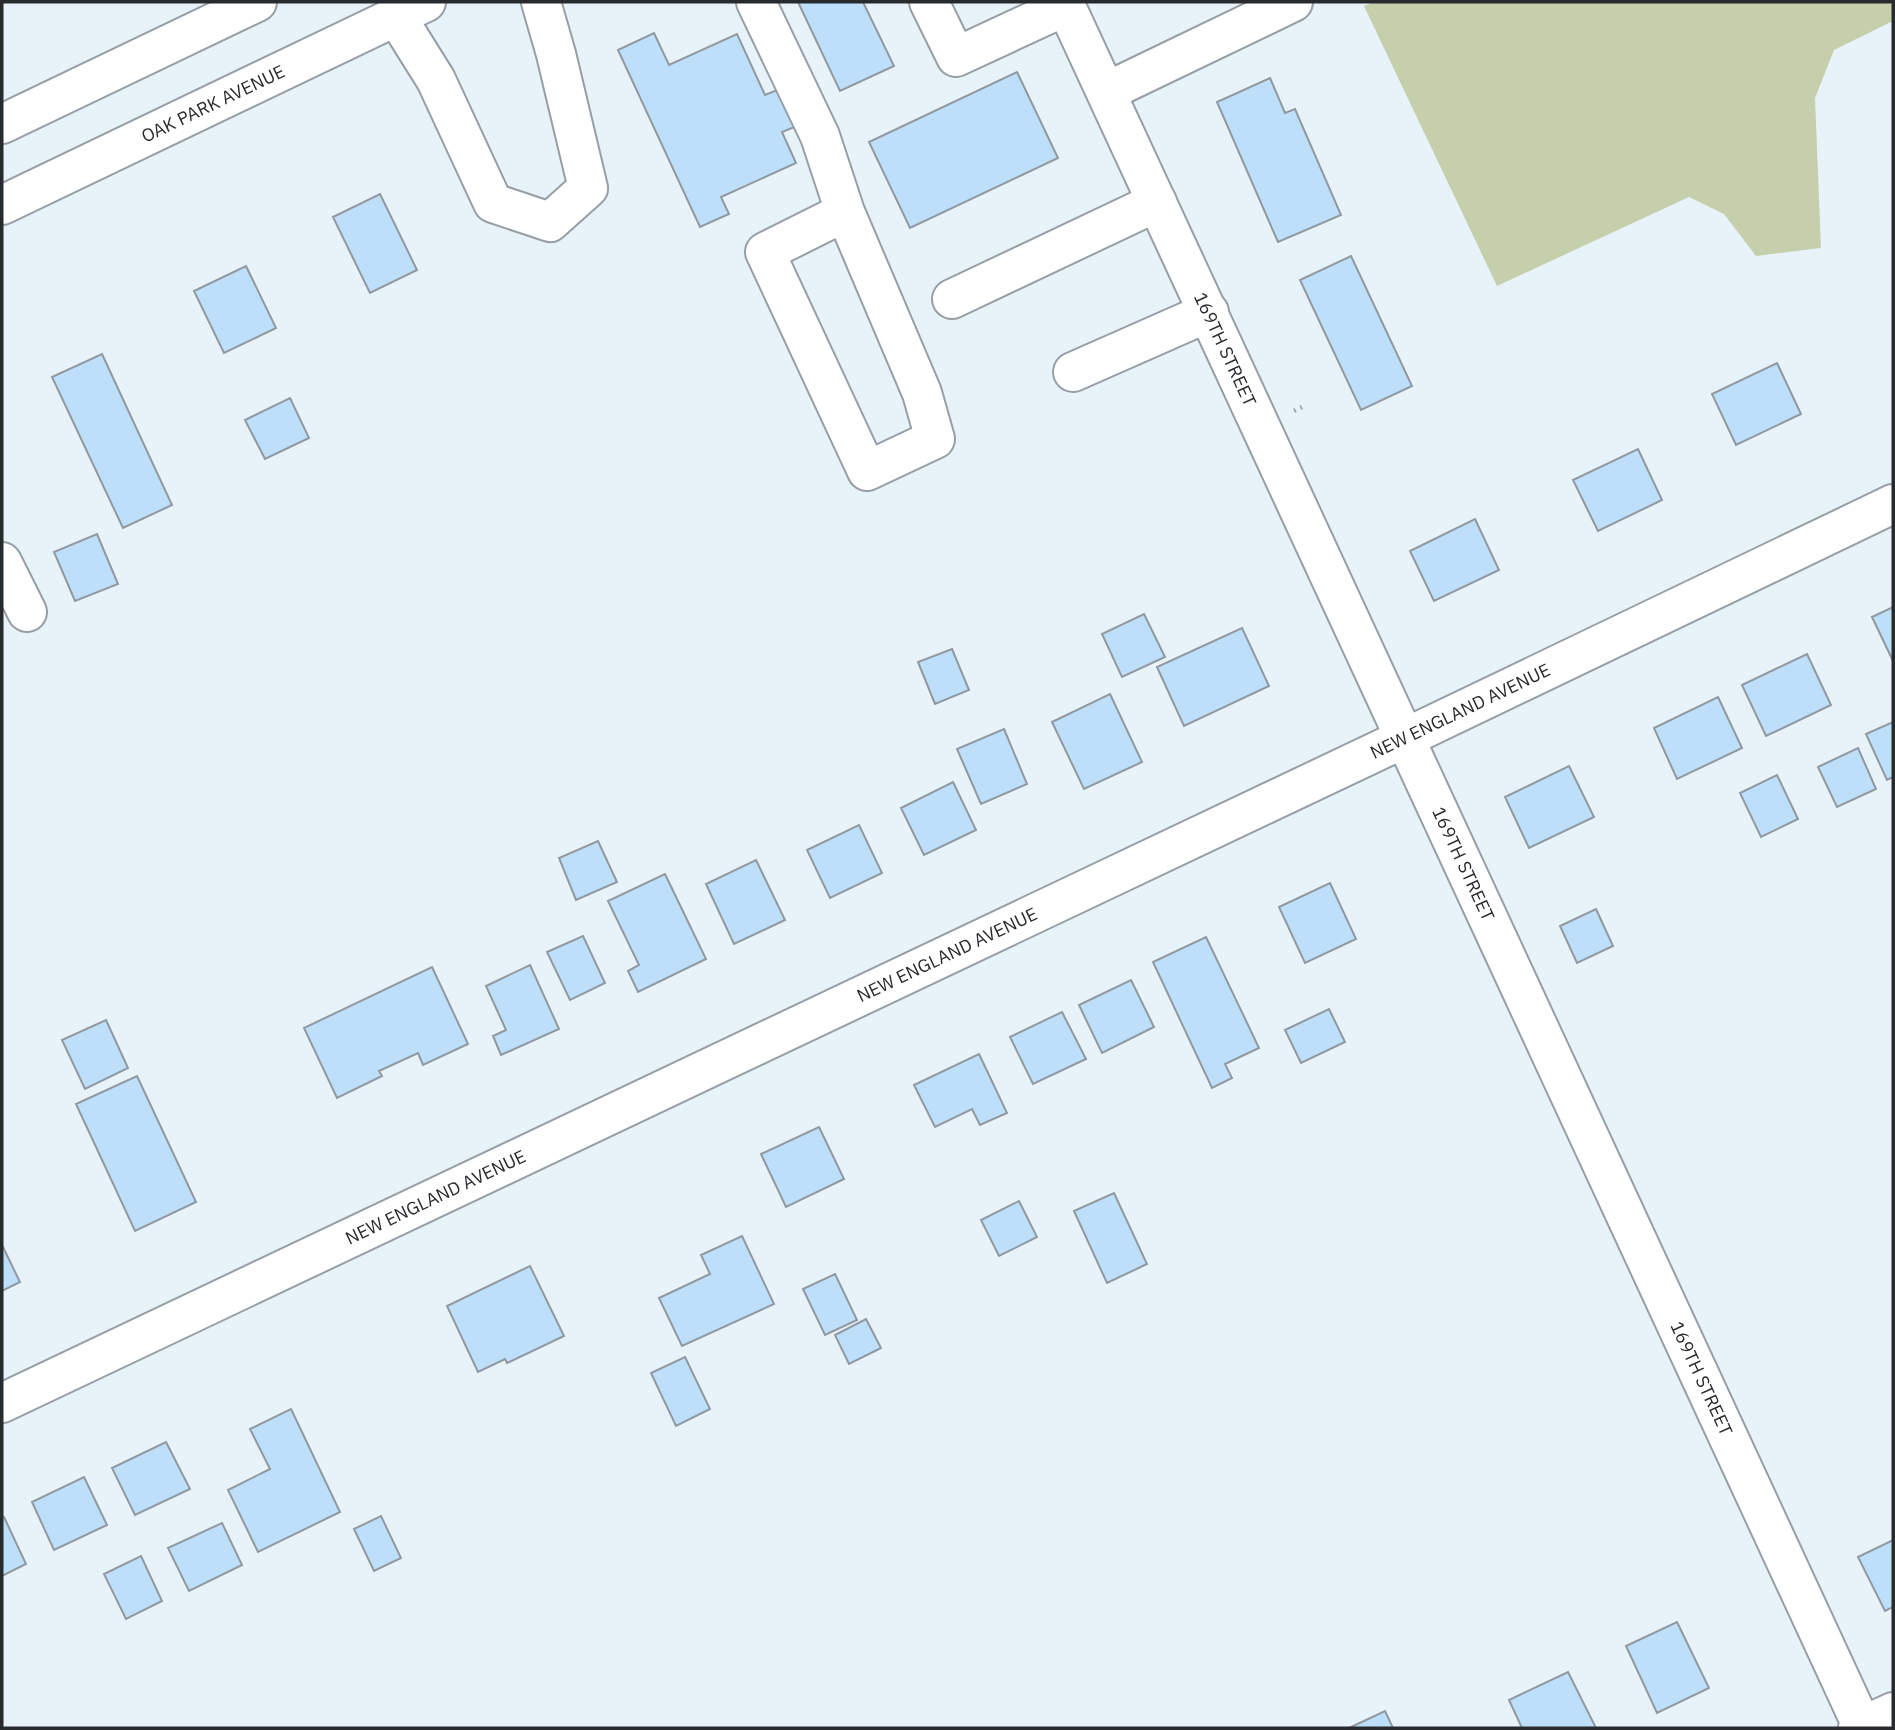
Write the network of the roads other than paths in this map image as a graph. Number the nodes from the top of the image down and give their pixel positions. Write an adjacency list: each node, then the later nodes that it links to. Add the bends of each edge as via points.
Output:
1 (257, 2): 9 (street)
2 (541, 2): 7 (street, via 589,188 550,222 494,203 436,80)
3 (756, 2): 12 (street, via 820,136)
4 (929, 2): 5 (street, via 956,57)
5 (1065, 4): 8 (street, 169TH STREET)
6 (1278, 5): 8 (street)
7 (411, 9): 11 (street, OAK PARK AVENUE)
8 (1106, 92): 10 (street, 169TH STREET)
9 (2, 124)
10 (1157, 202): 13 (street); 14 (street, 169TH STREET)
11 (2, 205)
12 (845, 212): 12 (street, via 765,252 867,471 935,439 922,393)
13 (952, 299)
14 (1209, 312): 15 (street); 19 (street, 169TH STREET)
15 (1073, 372)
16 (1893, 504): 19 (street, NEW ENGLAND AVENUE)
17 (2, 562): 18 (street)
18 (27, 612)
19 (1405, 738): 20 (street, NEW ENGLAND AVENUE); 21 (street, 169TH STREET)
20 (2, 1403)
21 (1869, 1724)

